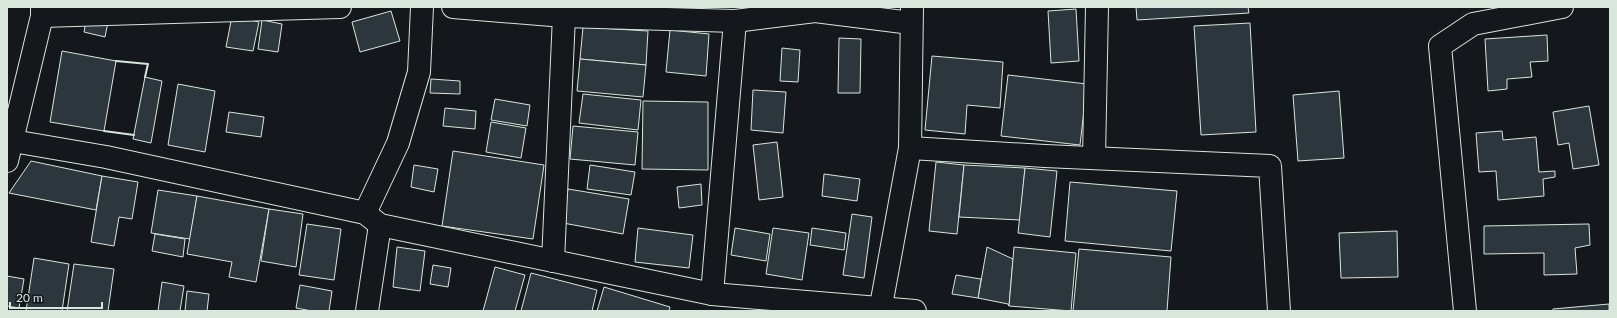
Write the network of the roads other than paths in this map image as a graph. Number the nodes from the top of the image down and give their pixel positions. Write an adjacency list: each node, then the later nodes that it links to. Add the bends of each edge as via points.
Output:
1 (340, 7): 6 (street)
2 (422, 7): 13 (street, via 419,72)
3 (453, 7): 8 (street)
4 (1097, 7): 12 (street)
5 (1562, 7): 20 (street, via 1473,24 1440,46)
6 (42, 12): 10 (street)
7 (912, 15): 9 (street, via 815,11); 11 (street)
8 (564, 16): 9 (street); 14 (street)
9 (735, 21): 15 (street)
10 (8, 147): 13 (street, via 197,176)
11 (910, 148): 12 (street); 16 (street)
12 (1094, 158): 19 (street, via 1270,166)
13 (373, 219): 14 (street); 17 (street)
14 (553, 261): 15 (street)
15 (712, 294): 16 (street)
16 (880, 309): 18 (street)
17 (367, 311)
18 (915, 311)
19 (1279, 311)
20 (1465, 311)

